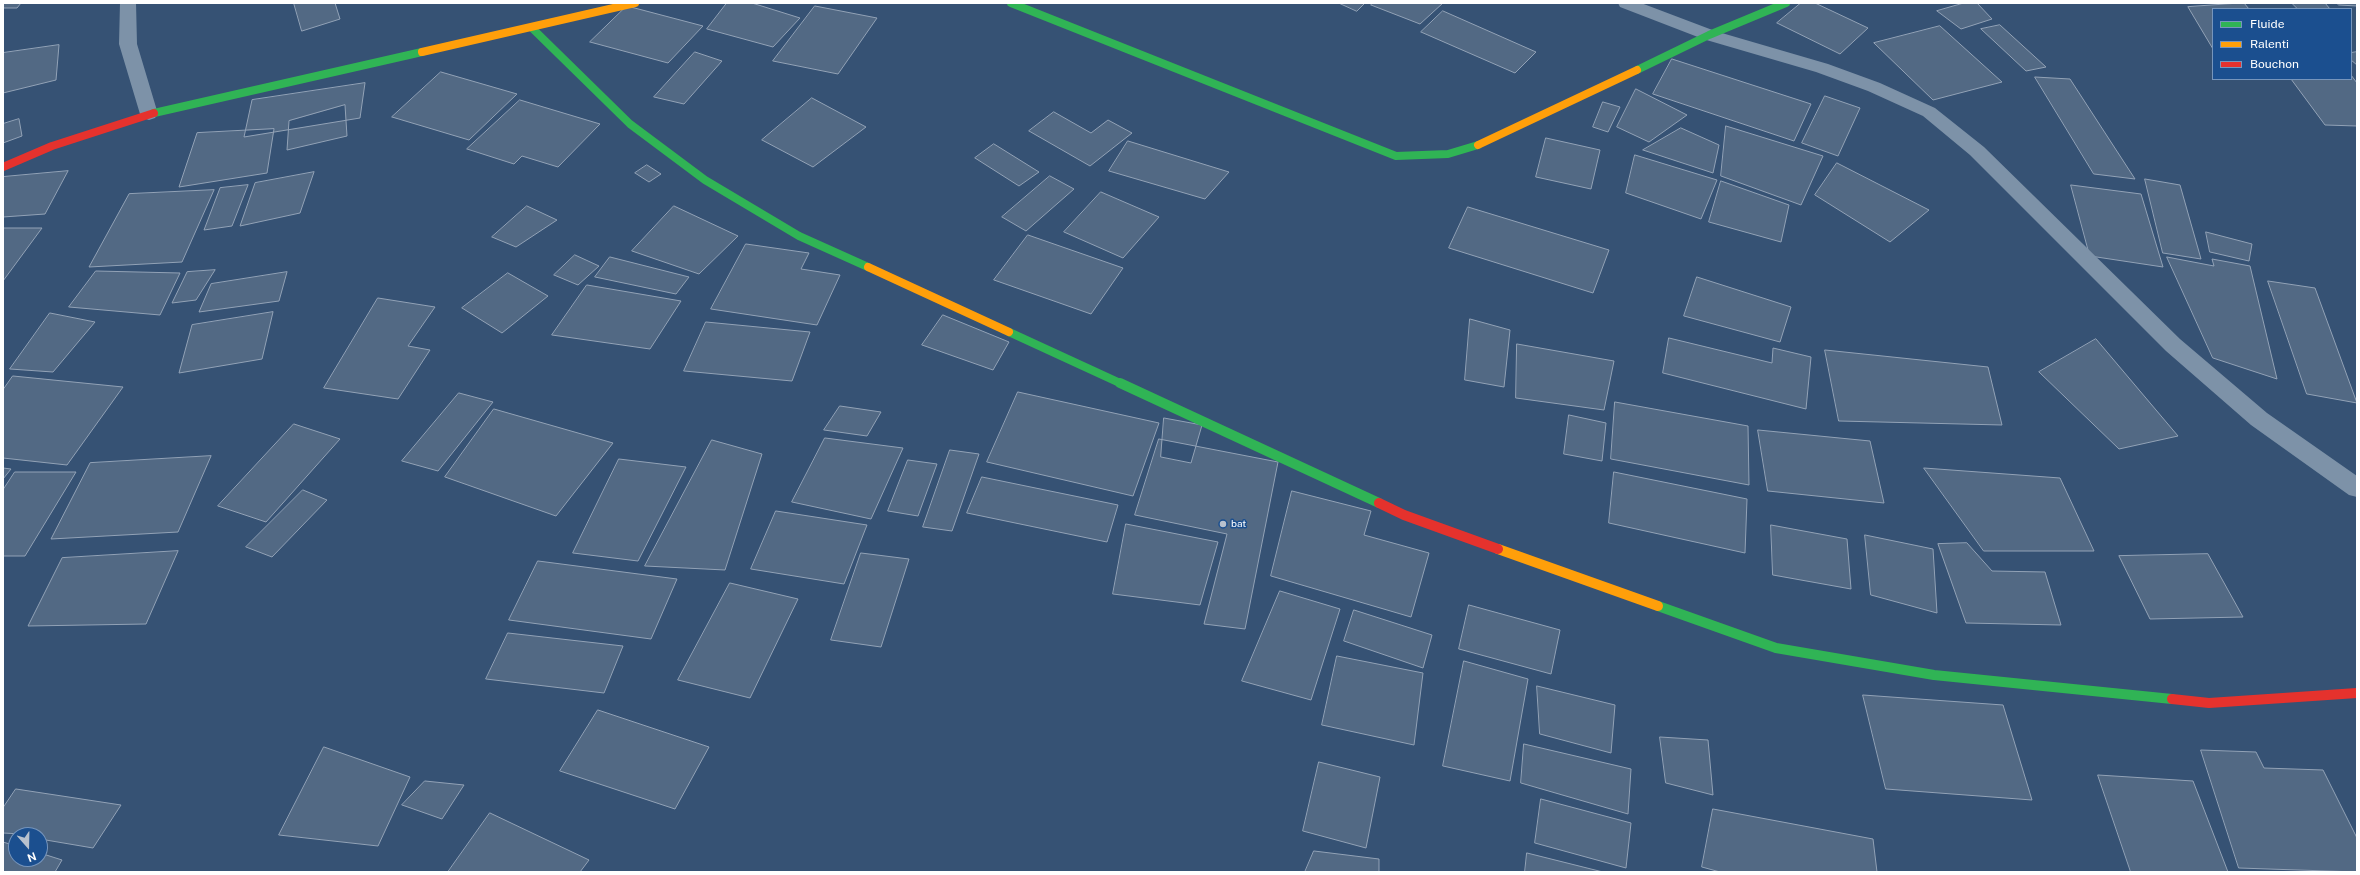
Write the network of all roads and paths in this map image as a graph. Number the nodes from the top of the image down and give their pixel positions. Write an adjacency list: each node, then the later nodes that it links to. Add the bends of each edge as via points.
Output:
1 (128, 3): 8 (street, via 128,44)
2 (634, 3): 6 (street)
3 (1011, 3): 7 (street, via 1396,156 1428,157 1461,152)
4 (1626, 3): 7 (street)
5 (1786, 3): 7 (street)
6 (532, 28): 8 (street); 11 (street, via 630,124 705,180 799,236 1404,515 1776,648 1934,674 2209,703)
7 (1709, 35): 10 (street, via 1822,68 1874,87 1929,112 1977,151 2173,345 2259,419)
8 (149, 114): 9 (street, via 52,146)
9 (3, 167)
10 (2357, 488)
11 (2357, 693)

